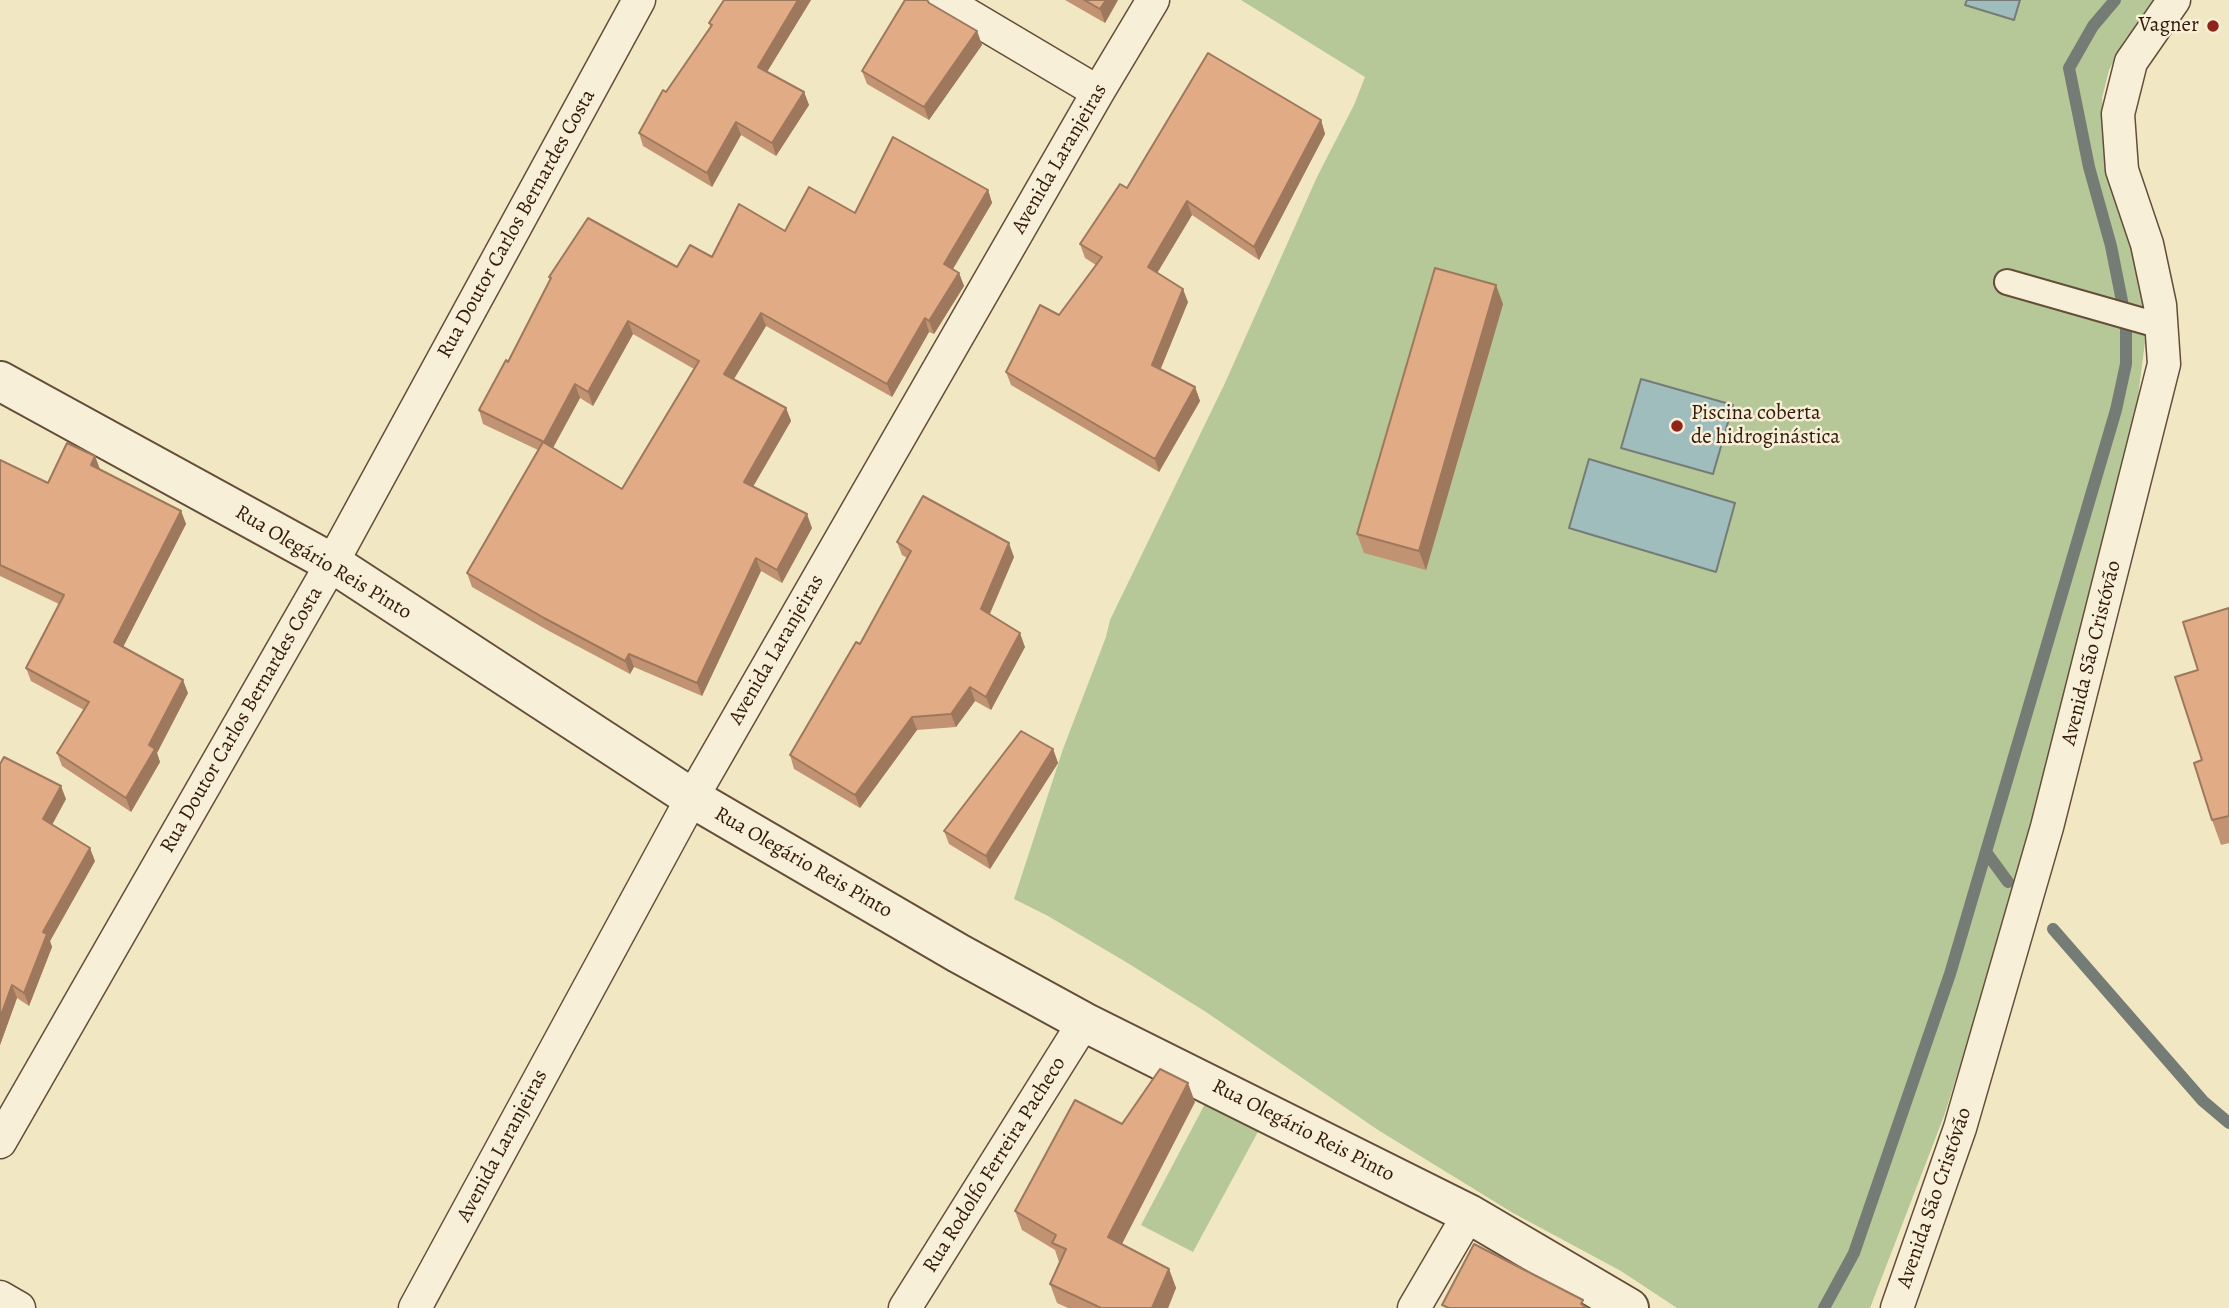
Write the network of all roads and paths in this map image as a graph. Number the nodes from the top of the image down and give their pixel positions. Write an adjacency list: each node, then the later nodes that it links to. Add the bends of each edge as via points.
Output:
1 (639, 0): 9 (street, Rua Doutor Carlos Bernardes Costa)
2 (943, 0): 5 (street)
3 (1153, 0): 5 (street, Avenida Laranjeiras)
4 (2174, 0): 7 (street, Avenida São Cristóvão, via 2131,62 2118,114 2122,170 2147,244)
5 (1098, 92): 10 (street, Avenida Laranjeiras)
6 (2007, 282): 7 (street)
7 (2161, 326): 20 (street, Avenida São Cristóvão, via 2164,364 2047,827 1960,1128)
8 (0, 381): 9 (street, Rua Olegário Reis Pinto)
9 (332, 564): 10 (street, Rua Olegário Reis Pinto); 12 (street, Rua Doutor Carlos Bernardes Costa)
10 (692, 799): 11 (street, Rua Olegário Reis Pinto); 16 (street, Avenida Laranjeiras)
11 (1084, 1022): 13 (street, Rua Olegário Reis Pinto); 17 (street, Rua Rodolfo Ferreira Pacheco)
12 (0, 1142)
13 (1469, 1214): 18 (street); 19 (street, Rua Olegário Reis Pinto)
14 (0, 1297): 15 (street)
15 (19, 1308)
16 (415, 1308)
17 (905, 1308)
18 (1414, 1308)
19 (1629, 1308)
20 (1898, 1308)

